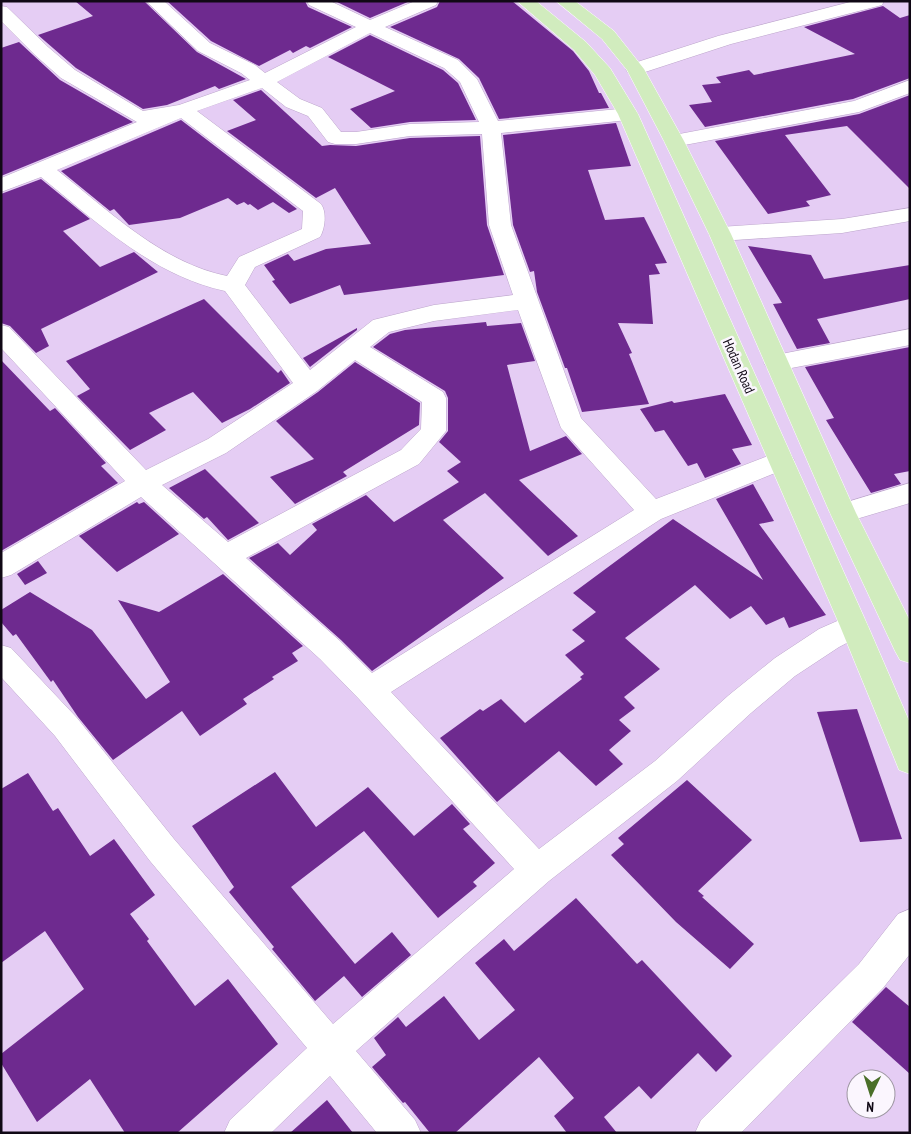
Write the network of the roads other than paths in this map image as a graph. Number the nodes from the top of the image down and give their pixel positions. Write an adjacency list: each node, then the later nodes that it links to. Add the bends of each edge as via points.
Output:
1 (154, 1): 10 (street, via 204,47 248,69)
2 (315, 1): 8 (street)
3 (430, 1): 8 (street)
4 (525, 1): 13 (main road, Hodan Road, via 580,46 603,72)
5 (564, 1): 9 (main road, via 608,35)
6 (876, 1): 9 (street, via 750,32)
7 (1, 11): 12 (street, via 28,40 67,73 140,118)
8 (369, 27): 10 (street); 14 (street, via 451,64 468,78)
9 (635, 69): 15 (main road)
10 (264, 81): 12 (street); 14 (street, via 293,103 315,112 335,138 410,130)
11 (910, 86): 15 (street, via 859,106)
12 (183, 110): 16 (street); 20 (street, via 314,209 312,232 247,262)
13 (628, 114): 14 (street); 27 (main road, Hodan Road)
14 (492, 128): 21 (street, via 500,225)
15 (674, 141): 19 (main road)
16 (44, 169): 17 (street); 20 (street, via 163,260 215,283)
17 (1, 186)
18 (910, 214): 19 (street, via 842,226)
19 (720, 234): 25 (main road)
20 (232, 285): 26 (street)
21 (526, 301): 24 (street, via 434,313 381,326); 30 (street, via 570,422)
22 (1, 333): 28 (street)
23 (910, 337): 25 (street)
24 (355, 348): 26 (street); 32 (street, via 434,398 433,432 410,457)
25 (776, 364): 31 (main road)
26 (308, 384): 28 (street, via 217,446)
27 (781, 460): 30 (street); 34 (main road, Hodan Road)
28 (143, 483): 32 (street); 33 (street)
29 (910, 493): 31 (street)
30 (652, 512): 37 (street)
31 (843, 512): 35 (main road)
32 (226, 556): 37 (street)
33 (1, 567)
34 (854, 626): 38 (main road, Hodan Road); 39 (street, via 785,668 666,770)
35 (910, 650)
36 (1, 657): 41 (street, via 66,727 162,850)
37 (370, 690): 39 (street)
38 (910, 760)
39 (537, 870): 41 (street)
40 (910, 926): 44 (street, via 871,976)
41 (332, 1049): 42 (street); 43 (street)
42 (243, 1133)
43 (402, 1133)
44 (714, 1133)

